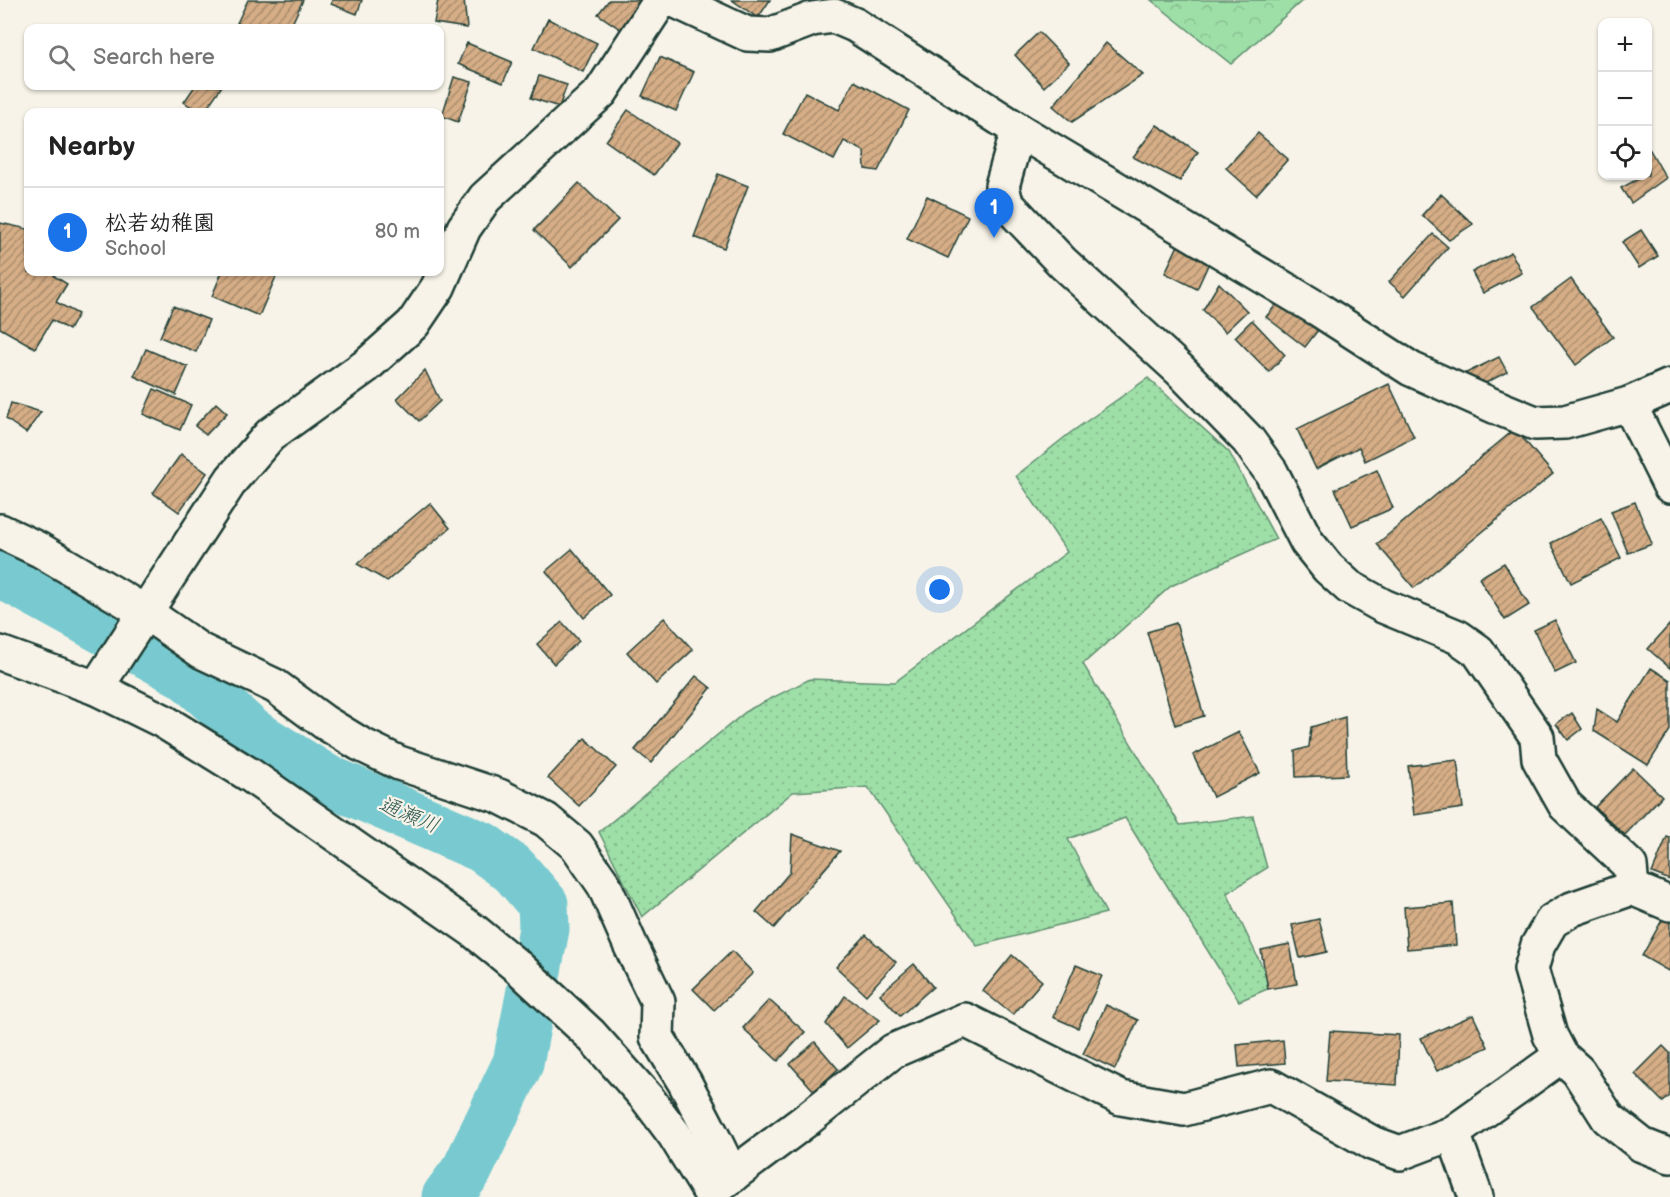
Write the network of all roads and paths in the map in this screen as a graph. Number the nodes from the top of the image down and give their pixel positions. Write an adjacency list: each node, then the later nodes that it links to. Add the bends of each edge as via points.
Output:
1 (661, 0): 4 (street, via 601,92 485,198 464,228)
2 (674, 0): 3 (street, via 747,34 770,35 812,19 834,16 855,25)
3 (1018, 130): 7 (street, via 1411,369 1484,402 1535,423 1566,422); 13 (street, via 1002,186 1006,203 1248,440 1271,472 1307,542 1328,568 1366,597 1458,637 1478,651 1537,737 1539,759 1565,805 1630,866)
4 (444, 273)
5 (443, 276): 10 (street, via 413,324 366,366 270,435 232,479)
6 (1670, 386): 7 (street)
7 (1629, 404): 8 (street)
8 (1670, 486)
9 (0, 531): 10 (street)
10 (145, 612): 12 (street); 18 (street, via 201,651 275,686 360,744 399,763 499,796 546,820 577,846 604,885 658,1002 657,1037 716,1143)
11 (0, 653): 12 (street)
12 (96, 688): 18 (street, via 163,721 250,775 474,931 590,1034)
13 (1632, 888): 14 (street); 15 (street, via 1572,909 1552,921 1538,945 1531,969 1550,1035)
14 (1670, 904)
15 (1561, 1056): 16 (street); 17 (street, via 1578,1071 1608,1118 1642,1145)
16 (1453, 1133): 18 (street, via 1400,1153 1372,1143 1271,1086 1184,1109 1121,1098 965,1020 893,1051); 19 (street)
17 (1670, 1156)
18 (718, 1188)
19 (1476, 1197)

